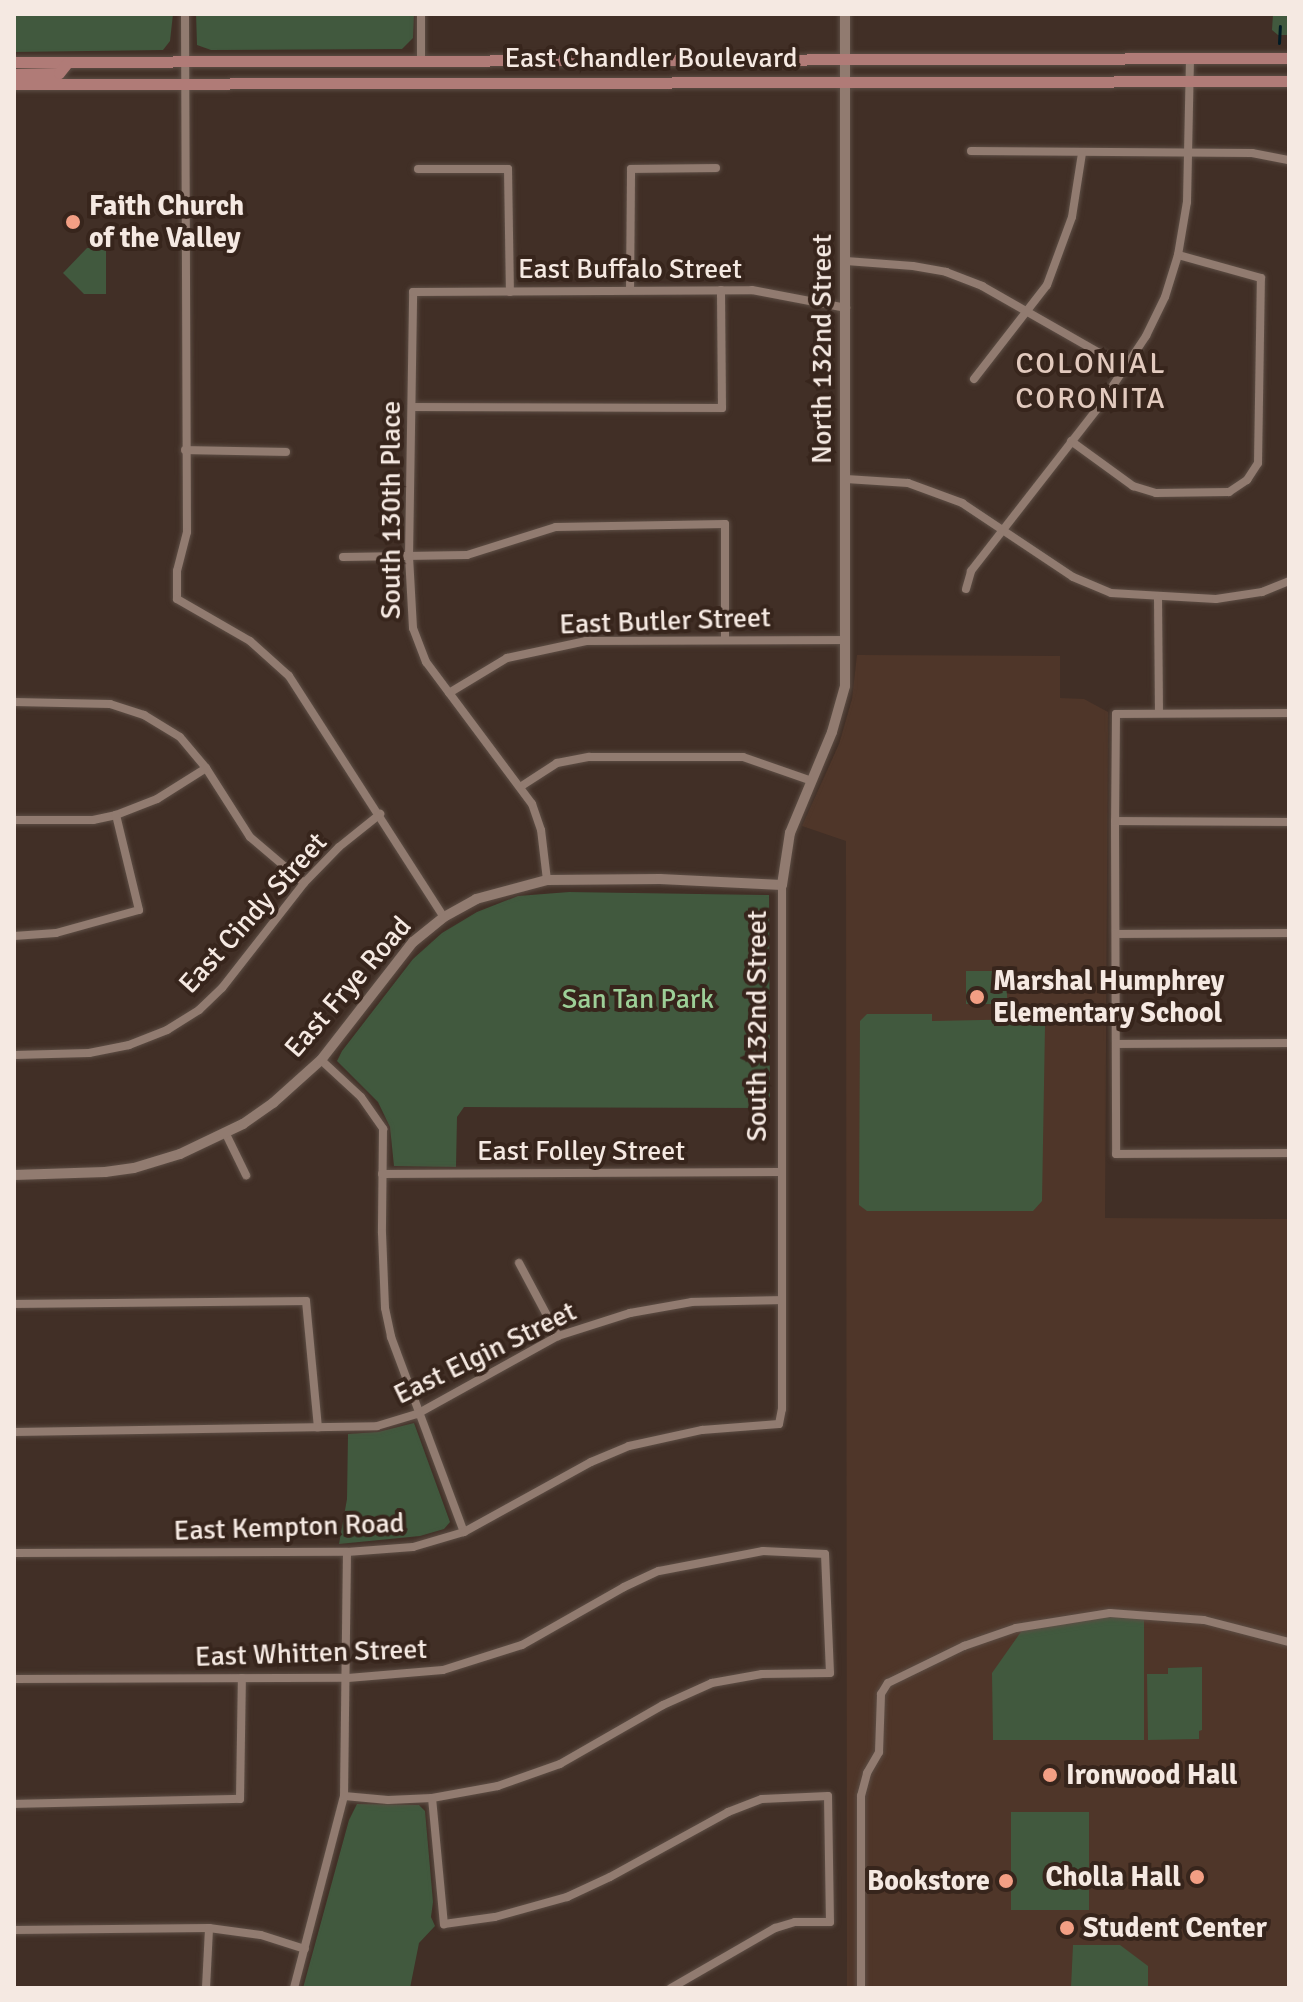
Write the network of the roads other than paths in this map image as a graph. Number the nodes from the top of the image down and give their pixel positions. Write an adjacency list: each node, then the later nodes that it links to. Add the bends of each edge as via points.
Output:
1 (185, 14): 10 (street)
2 (421, 14): 4 (street)
3 (845, 14): 6 (street, North 132nd Street)
4 (421, 58): 6 (main road, East Chandler Boulevard); 10 (main road, East Chandler Boulevard)
5 (1289, 58): 7 (main road, East Chandler Boulevard)
6 (845, 59): 7 (main road, East Chandler Boulevard); 12 (street, North 132nd Street)
7 (1190, 59): 14 (street)
8 (14, 62): 9 (main road, East Chandler Boulevard)
9 (68, 62): 10 (main road, East Chandler Boulevard); 11 (main road, via 59,73)
10 (185, 62): 15 (street)
11 (14, 74)
12 (845, 81): 14 (main road, East Chandler Boulevard); 15 (main road, East Chandler Boulevard); 24 (street, North 132nd Street)
13 (1289, 81): 14 (main road, East Chandler Boulevard)
14 (1190, 82): 18 (street)
15 (186, 83): 16 (main road, East Chandler Boulevard); 35 (street)
16 (14, 84)
17 (971, 151): 19 (street)
18 (1190, 152): 19 (street); 20 (street); 23 (street)
19 (1082, 153): 30 (street, via 1072,217 1047,285)
20 (1289, 160)
21 (716, 168): 25 (street, via 631,169)
22 (418, 169): 28 (street, via 508,169)
23 (1178, 255): 31 (street, via 1146,336); 34 (street, via 1261,278 1258,463 1247,480 1229,492 1156,493 1133,486)
24 (846, 261): 29 (street, North 132nd Street); 30 (street, via 946,272)
25 (630, 290): 26 (street, East Buffalo Street); 28 (street, East Buffalo Street)
26 (721, 290): 29 (street, East Buffalo Street, via 752,290); 33 (street, via 722,408)
27 (413, 292): 28 (street, East Buffalo Street); 33 (street, South 130th Place)
28 (510, 292)
29 (846, 308): 37 (street, North 132nd Street)
30 (1028, 314): 31 (street); 32 (street)
31 (1124, 367): 34 (street)
32 (974, 379)
33 (412, 407): 40 (street, South 130th Place)
34 (1071, 441): 38 (street)
35 (185, 450): 36 (street); 53 (street, via 187,532 177,571 177,599 250,641 289,676)
36 (286, 452)
37 (846, 479): 38 (street, via 926,488); 45 (street, North 132nd Street)
38 (1004, 528): 42 (street, via 971,571); 43 (street, via 1073,577 1111,593)
39 (343, 557): 40 (street)
40 (409, 557): 44 (street, via 467,555 556,527 725,524); 46 (street, South 130th Place, via 413,628 426,662)
41 (1289, 581): 43 (street, via 1262,592 1216,599)
42 (966, 589)
43 (1158, 598): 48 (street)
44 (725, 640): 45 (street, East Butler Street); 46 (street, East Butler Street, via 550,646 507,658)
45 (846, 640): 51 (street, South 132nd Street, via 841,703)
46 (449, 693): 52 (street, South 130th Place)
47 (14, 702): 50 (street, via 110,704 144,715 180,737)
48 (1159, 713): 49 (street); 56 (street, via 1116,714)
49 (1289, 713)
50 (206, 768): 54 (street, via 157,799); 59 (street, via 250,837)
51 (812, 781): 52 (street, via 743,757 589,757 557,763); 60 (street, South 132nd Street, via 790,833)
52 (520, 787): 58 (street, South 130th Place, via 541,830)
53 (380, 814): 59 (street, East Cindy Street); 61 (street)
54 (116, 815): 55 (street); 64 (street, via 139,910 56,933)
55 (14, 820)
56 (1115, 821): 57 (street); 63 (street)
57 (1289, 822)
58 (547, 880): 60 (street, East Frye Road); 61 (street, East Frye Road, via 489,894)
59 (304, 883): 67 (street, East Cindy Street, via 222,988 167,1030 89,1053)
60 (782, 885): 71 (street, South 132nd Street)
61 (444, 917): 68 (street, East Frye Road, via 402,954)
62 (1289, 933): 63 (street)
63 (1116, 934): 66 (street)
64 (14, 936)
65 (1289, 1043): 66 (street)
66 (1116, 1044): 70 (street, via 1116,1154)
67 (14, 1055)
68 (321, 1060): 69 (street, East Frye Road, via 273,1103); 72 (street, via 361,1097 383,1129)
69 (226, 1134): 73 (street, East Frye Road, via 134,1168); 74 (street)
70 (1289, 1153)
71 (780, 1172): 72 (street, East Folley Street); 76 (street, South 132nd Street)
72 (382, 1174): 79 (street, via 385,1308)
73 (14, 1175)
74 (246, 1175)
75 (519, 1263): 78 (street)
76 (781, 1300): 78 (street, East Elgin Street, via 692,1302 630,1313); 80 (street, South 132nd Street)
77 (14, 1304): 81 (street, via 306,1301)
78 (558, 1336): 79 (street, East Elgin Street)
79 (417, 1414): 81 (street, East Elgin Street, via 377,1426); 83 (street)
80 (779, 1424): 83 (street, East Kempton Road, via 702,1430 629,1446)
81 (318, 1427): 82 (street, East Elgin Street)
82 (14, 1432)
83 (464, 1532): 84 (street, East Kempton Road, via 413,1547)
84 (347, 1552): 85 (street, East Kempton Road); 88 (street)
85 (14, 1553)
86 (1289, 1642): 99 (street, via 1204,1620 1110,1613 1016,1628 888,1683 881,1694 879,1752 861,1796)
87 (242, 1678): 88 (street, East Whitten Street); 89 (street, East Whitten Street); 92 (street, via 240,1799)
88 (348, 1678): 90 (street); 91 (street, East Whitten Street, via 443,1670 488,1658 659,1571 763,1551 825,1554 830,1673 762,1674 712,1683 560,1764 498,1786)
89 (14, 1679)
90 (344, 1796): 91 (street); 95 (street)
91 (432, 1798): 96 (street, via 444,1924 495,1917 567,1897 762,1799 828,1796 830,1922 775,1928)
92 (14, 1804)
93 (209, 1928): 94 (street); 95 (street, via 261,1935); 97 (street)
94 (14, 1930)
95 (305, 1949): 98 (street)
96 (678, 1987)
97 (206, 1988)
98 (294, 1988)
99 (861, 1988)

